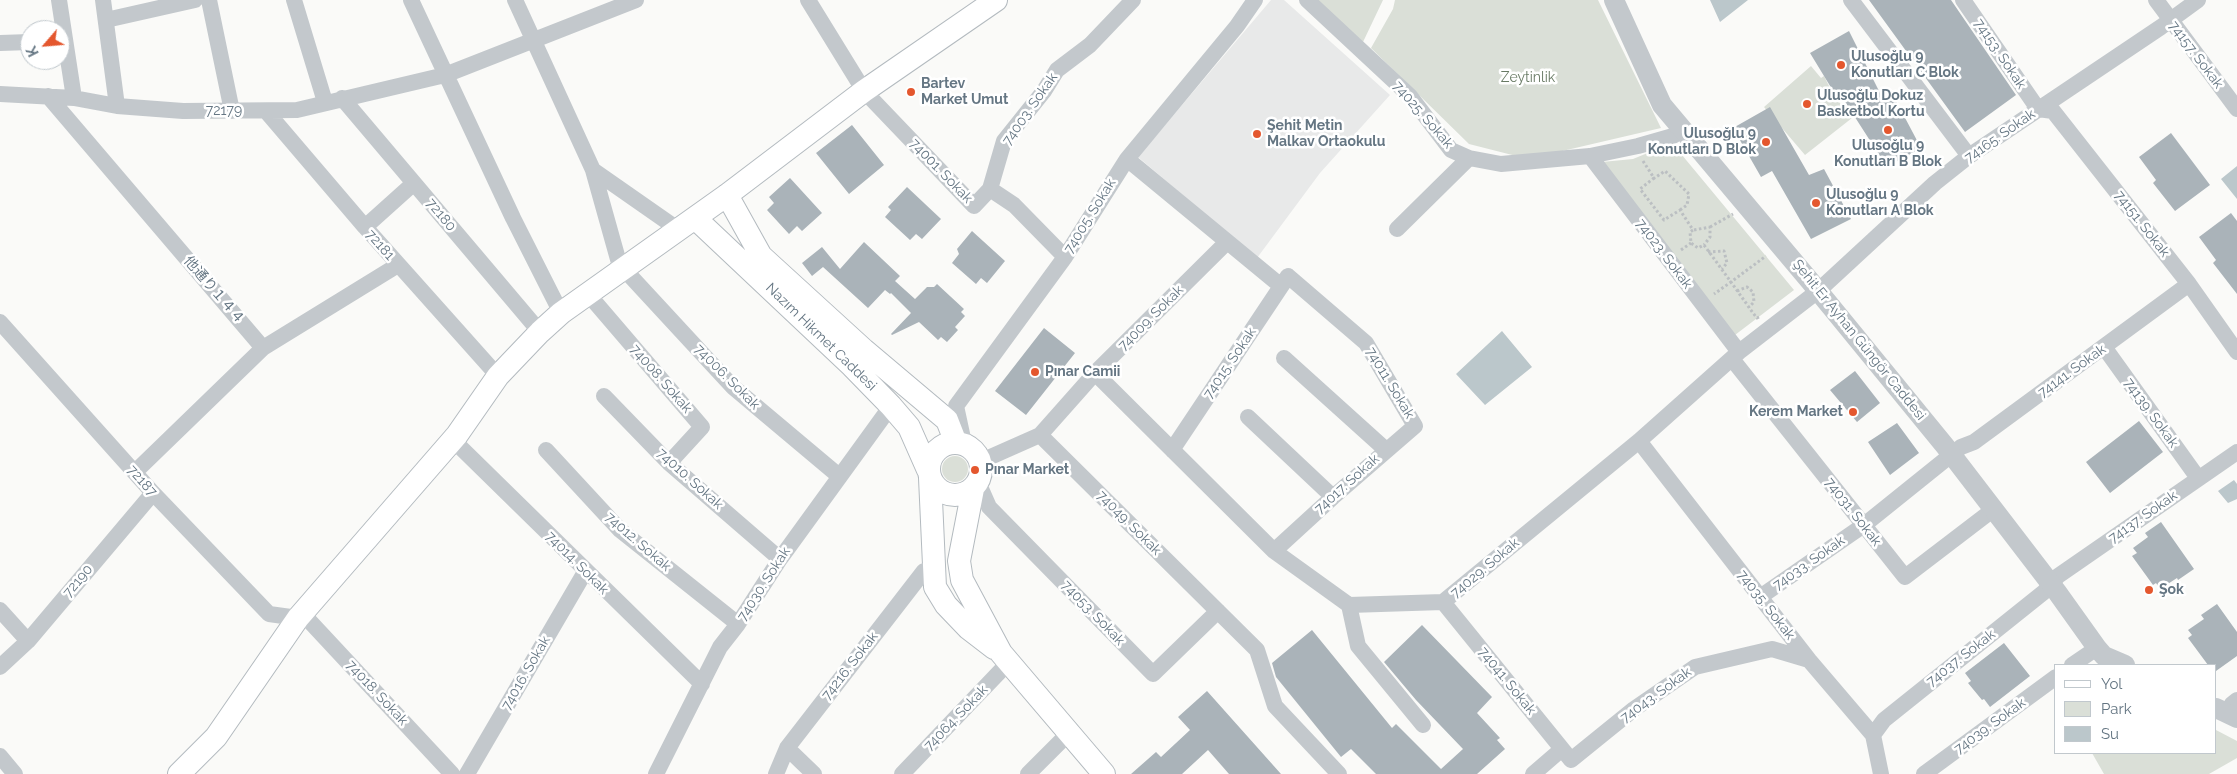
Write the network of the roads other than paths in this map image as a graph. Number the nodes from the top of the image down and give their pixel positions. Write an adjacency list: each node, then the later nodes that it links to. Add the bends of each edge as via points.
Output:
1 (60, 0): 19 (street)
2 (103, 0): 20 (street)
3 (195, 0): 20 (street)
4 (209, 0): 36 (street)
5 (294, 0): 32 (street)
6 (411, 0): 26 (street)
7 (515, 0): 24 (street)
8 (636, 0): 24 (street, 72179)
9 (808, 0): 27 (street)
10 (996, 0): 27 (main road)
11 (1133, 0): 45 (street, 74003. Sokak, via 1090,45 1057,70 1004,141)
12 (1255, 0): 42 (street, 74005. Sokak)
13 (1307, 0): 41 (street, 74025. Sokak, via 1410,96 1451,150)
14 (1614, 0): 38 (street, Şehit Er Ayhan Güngör Caddesi, via 1662,104)
15 (1851, 0): 40 (street)
16 (1963, 0): 34 (street, 74153. Sokak)
17 (2156, 0): 21 (street, 74157. Sokak)
18 (2198, 0): 21 (street, 74165. Sokak)
19 (61, 20)
20 (106, 20): 33 (street)
21 (2170, 21): 34 (street, 74165. Sokak); 35 (street, 74157. Sokak)
22 (0, 40): 23 (street)
23 (20, 41)
24 (535, 41): 26 (street, 72179); 43 (street)
25 (69, 70): 30 (street)
26 (445, 75): 31 (street, 72179); 58 (street)
27 (864, 91): 45 (street, 74001. Sokak, via 974,206); 46 (main road)
28 (0, 94): 29 (street, 72179)
29 (48, 96): 30 (street, 72179); 62 (street, 他通り１４４)
30 (74, 98): 33 (street, 72179)
31 (342, 98): 32 (street, 72179); 44 (street, 72180)
32 (325, 102): 37 (street, 72179, via 296,110)
33 (117, 106): 36 (street, 72179)
34 (2038, 109): 40 (street, 74165. Sokak); 55 (street, 74151. Sokak, via 2053,111)
35 (2237, 109)
36 (232, 111): 37 (street, 72179)
37 (266, 111): 48 (street, 72181)
38 (1683, 130): 39 (street, 74025. Sokak, via 1638,146); 56 (street, Şehit Er Ayhan Güngör Caddesi)
39 (1590, 156): 41 (street, 74025. Sokak, via 1501,164); 64 (street, 74023. Sokak)
40 (1969, 156): 56 (street, 74165. Sokak)
41 (1469, 158): 49 (street)
42 (1127, 159): 50 (street, 74011. Sokak); 51 (street, 74005. Sokak)
43 (593, 170): 47 (street); 53 (street)
44 (414, 183): 48 (street); 60 (street, 72180)
45 (990, 189): 51 (street, 74001. Sokak, via 1014,205)
46 (726, 195): 47 (main road); 80 (main road, Nazım Hikmet Caddesi, via 761,256 947,420)
47 (687, 224): 53 (main road); 69 (main road, Nazım Hikmet Caddesi, via 852,366)
48 (365, 227): 52 (street, 72181)
49 (1396, 229)
50 (1227, 242): 54 (street, 74011. Sokak); 66 (street, 74009. Sokak)
51 (1065, 257): 80 (street, 74005. Sokak, via 956,406)
52 (398, 265): 62 (street); 67 (street, 72181)
53 (622, 269): 57 (main road); 83 (street, 74006. Sokak, via 734,388)
54 (1284, 281): 75 (street, 74015. Sokak); 76 (street, 74011. Sokak, via 1366,343 1415,426)
55 (2189, 284): 61 (street, 74141. Sokak); 63 (street, 74151. Sokak)
56 (1818, 291): 64 (street, 74029. Sokak); 78 (street, Şehit Er Ayhan Güngör Caddesi)
57 (588, 294): 58 (main road); 79 (street, 74008. Sokak, via 702,427)
58 (561, 313): 60 (main road)
59 (0, 322): 81 (street, 72187)
60 (540, 332): 67 (main road)
61 (2104, 347): 78 (street, 74141. Sokak, via 1974,442); 84 (street, 74139. Sokak)
62 (263, 348): 81 (street)
63 (2237, 352)
64 (1735, 356): 73 (street, 74029. Sokak); 88 (street, 74031. Sokak)
65 (1284, 358): 76 (street, 74017. Sokak)
66 (1095, 373): 71 (street, 74009. Sokak); 75 (street)
67 (498, 376): 72 (main road)
68 (604, 396): 79 (street, 74010. Sokak)
69 (891, 406): 82 (main road, Nazım Hikmet Caddesi, via 909,427); 83 (street, 74030. Sokak)
70 (1248, 417): 86 (street)
71 (1040, 434): 80 (street, 74009. Sokak); 98 (street, 74049. Sokak)
72 (453, 440): 92 (street, 74014. Sokak); 99 (main road)
73 (1639, 440): 94 (street, 74035. Sokak); 95 (street, 74029. Sokak)
74 (546, 450): 100 (street, 74012. Sokak, via 620,530)
75 (1172, 450): 89 (street)
76 (1386, 450): 86 (street, 74017. Sokak)
77 (2237, 452): 84 (street, 74137. Sokak)
78 (1952, 454): 87 (street, Şehit Er Ayhan Güngör Caddesi); 88 (street, 74033. Sokak)
79 (669, 463): 90 (street, 74010. Sokak)
80 (970, 464): 82 (main road, via 940,447 934,454); 82 (main road, via 957,496 941,492); 98 (street, 74053. Sokak, via 989,507 1153,674); 103 (main road, Nazım Hikmet Caddesi, via 959,561 962,580)
81 (135, 472): 85 (street, 72187)
82 (929, 474): 91 (main road, Nazım Hikmet Caddesi)
83 (839, 476): 90 (street, 74030. Sokak)
84 (2198, 478): 93 (street, 74137. Sokak, via 2058,576)
85 (152, 492): 99 (street, 72187, via 269,614); 101 (street, 72190)
86 (1333, 497): 89 (street, 74017. Sokak)
87 (1994, 509): 88 (street, 74031. Sokak, via 1905,577); 93 (street, Şehit Er Ayhan Güngör Caddesi)
88 (1864, 525): 94 (street, 74033. Sokak)
89 (1274, 551): 96 (street)
90 (780, 559): 100 (street, 74030. Sokak)
91 (934, 569): 103 (main road, Nazım Hikmet Caddesi, via 935,587 946,605 968,628); 113 (street, 74216. Sokak, via 924,571)
92 (585, 572): 109 (street, 74014. Sokak); 119 (street, 74016. Sokak)
93 (2052, 584): 102 (street, Şehit Er Ayhan Güngör Caddesi); 112 (street, 74037. Sokak, via 1884,720)
94 (1760, 597): 104 (street, 74035. Sokak)
95 (1444, 602): 96 (street, 74029. Sokak); 114 (street, 74041. Sokak)
96 (1349, 605): 110 (street, via 1358,646)
97 (0, 610): 101 (street)
98 (1218, 611): 126 (street, 74049. Sokak, via 1257,650 1275,706)
99 (300, 615): 117 (main road, via 216,737); 118 (street, 74018. Sokak)
100 (738, 624): 109 (street, 74030. Sokak, via 720,647)
101 (28, 641): 107 (street, 72190)
102 (2096, 648): 105 (street); 106 (street, Şehit Er Ayhan Güngör Caddesi, via 2104,656)
103 (1005, 657): 111 (main road, Nazım Hikmet Caddesi); 123 (street, 74064. Sokak)
104 (1809, 660): 112 (street, 74035. Sokak); 114 (street, 74043. Sokak, via 1772,649 1694,667)
105 (2073, 664)
106 (2123, 664)
107 (0, 667)
108 (2054, 679): 129 (street, 74039. Sokak)
109 (702, 684): 120 (street, 74030. Sokak)
110 (1423, 725)
111 (1070, 732): 124 (street); 125 (main road, Nazım Hikmet Caddesi)
112 (1873, 735): 128 (street, 74035. Sokak)
113 (787, 748): 121 (street, 74216. Sokak); 122 (street)
114 (1567, 754): 127 (street, 74043. Sokak)
115 (0, 756): 116 (street)
116 (15, 774)
117 (179, 774)
118 (452, 774)
119 (467, 774)
120 (656, 774)
121 (776, 774)
122 (814, 774)
123 (902, 774)
124 (1028, 774)
125 (1104, 774)
126 (1339, 774)
127 (1533, 774)
128 (1881, 774)
129 (1924, 774)

